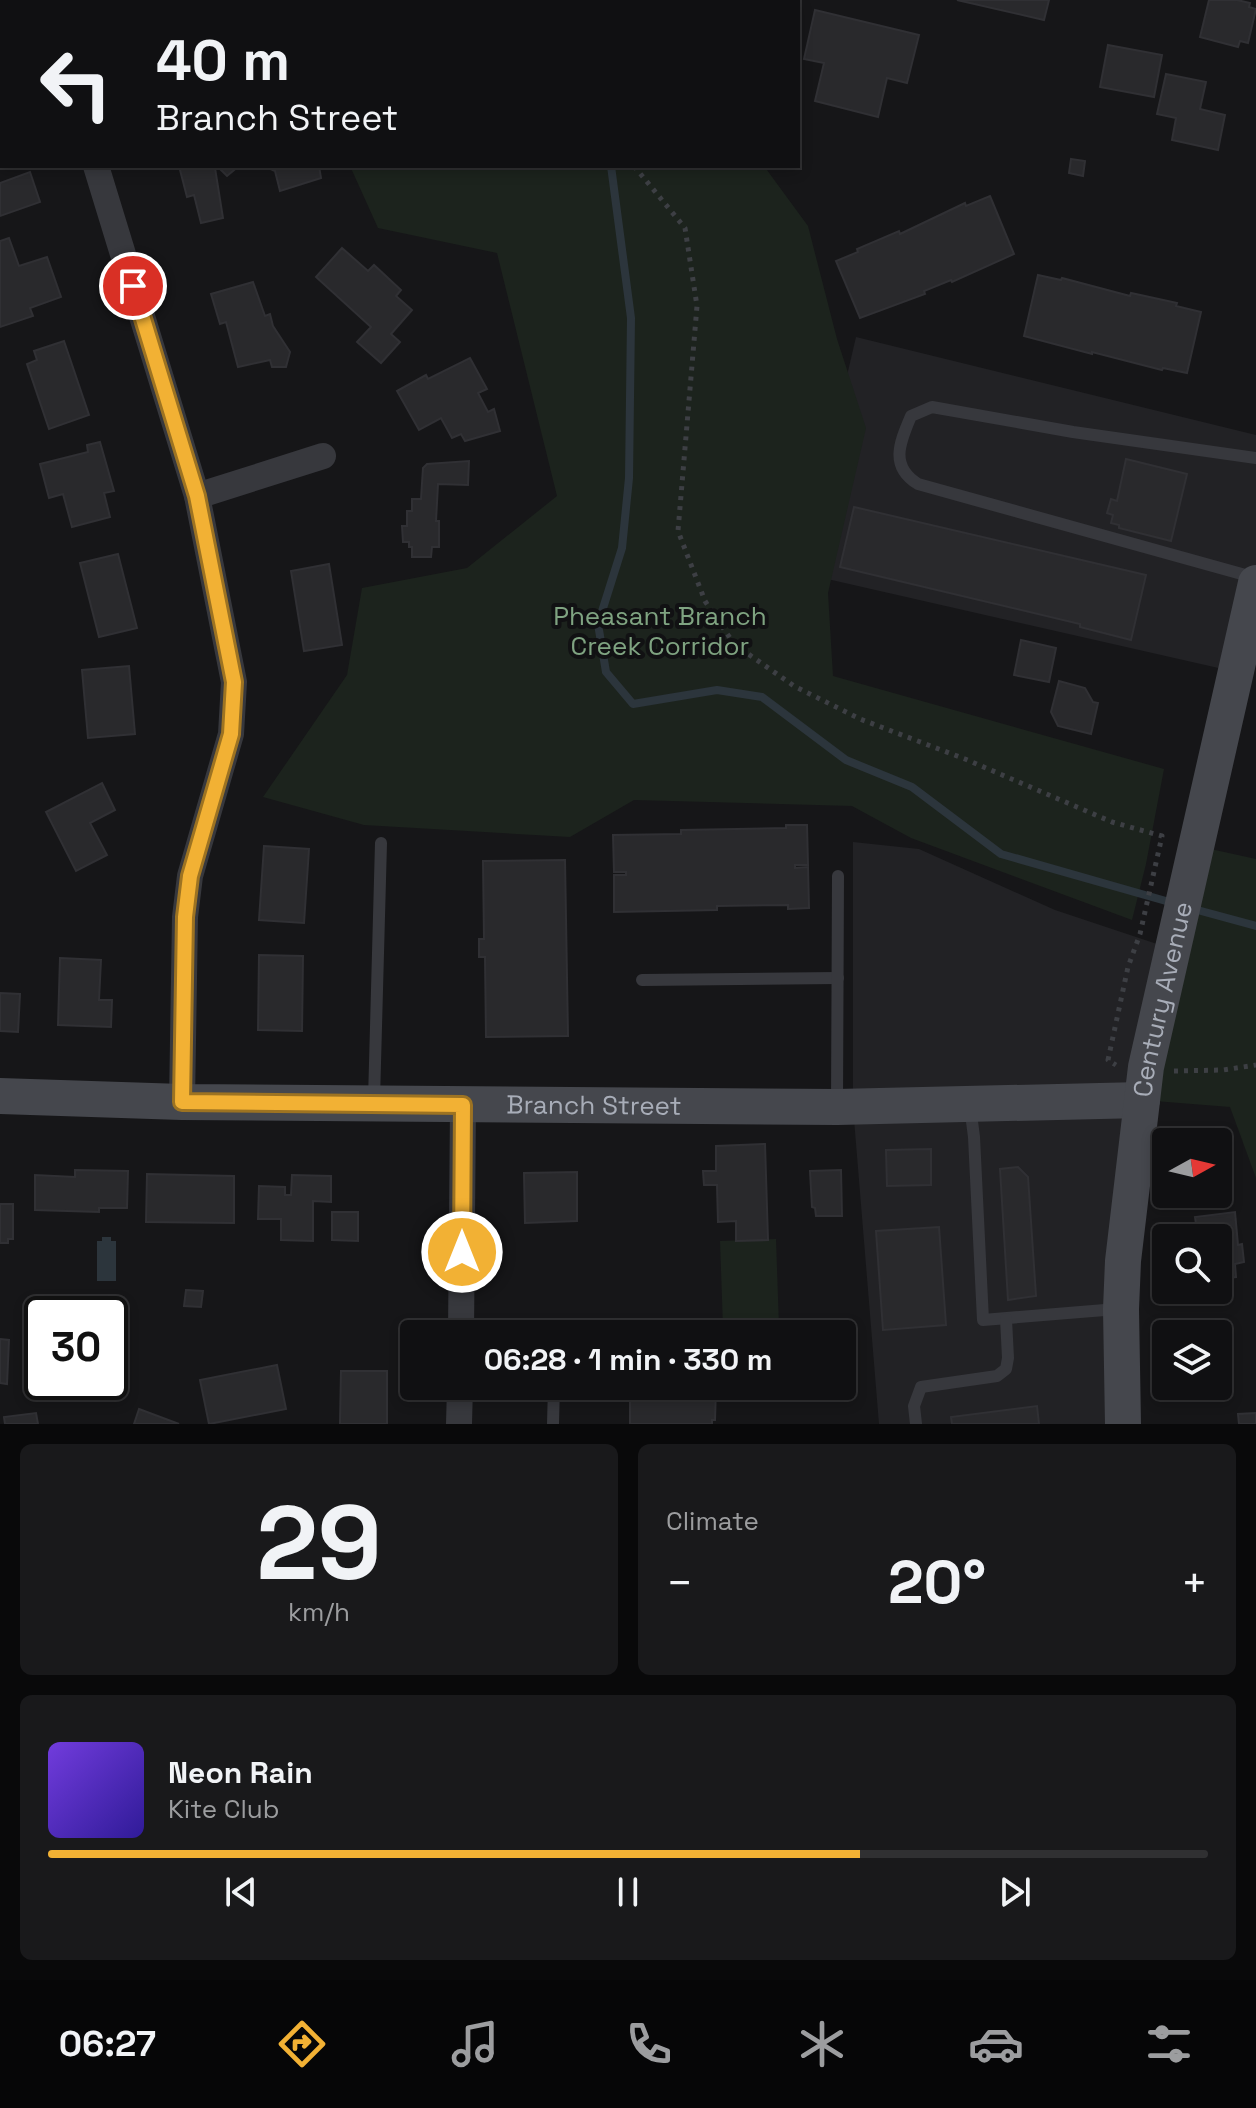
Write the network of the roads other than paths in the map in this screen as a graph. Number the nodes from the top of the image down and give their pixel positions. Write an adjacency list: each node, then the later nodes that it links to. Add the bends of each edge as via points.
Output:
1 (97, 168): 4 (street)
2 (323, 456): 4 (street)
3 (1256, 458): 5 (lane, via 932,407 911,416 899,463 906,477 918,484)
4 (197, 496): 12 (street, via 234,698 231,734 190,876)
5 (1256, 580): 11 (street, Century Avenue)
6 (381, 843): 13 (lane)
7 (838, 876): 8 (lane)
8 (838, 978): 9 (lane); 16 (lane)
9 (642, 980)
10 (0, 1096): 12 (street, Branch Street)
11 (1142, 1100): 14 (street, Branch Street); 17 (street, Century Avenue)
12 (182, 1102): 13 (street, Branch Street)
13 (374, 1104): 15 (street, Branch Street)
14 (970, 1104): 16 (street, Branch Street); 18 (lane, via 983,1320)
15 (463, 1105): 16 (street, Branch Street); 19 (street)
16 (837, 1107)
17 (1121, 1309): 18 (lane); 25 (street, Century Avenue)
18 (1006, 1319): 24 (lane, via 1006,1369 997,1376 921,1387 914,1406)
19 (461, 1320)
20 (460, 1400): 22 (street)
21 (554, 1400): 23 (lane)
22 (459, 1424)
23 (553, 1424)
24 (916, 1424)
25 (1123, 1424)

